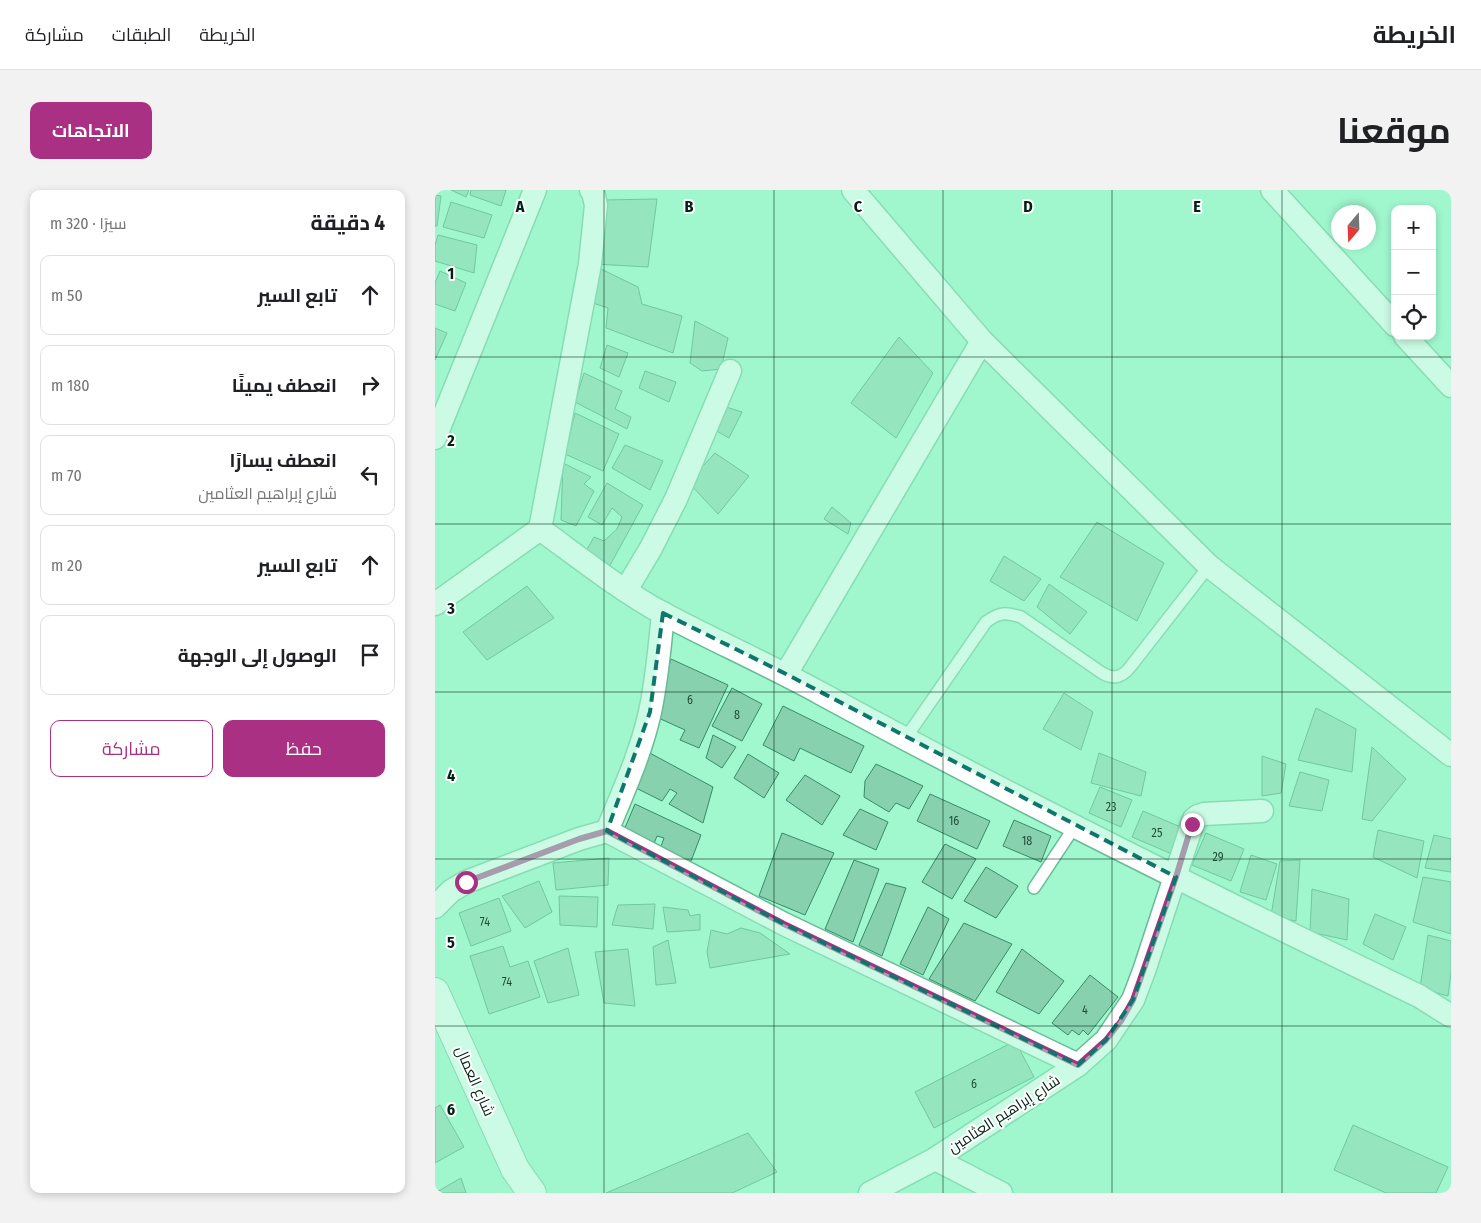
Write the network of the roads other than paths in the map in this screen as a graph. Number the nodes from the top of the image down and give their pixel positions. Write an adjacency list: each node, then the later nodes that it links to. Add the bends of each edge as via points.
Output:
1 (535, 190): 10 (street)
2 (591, 190): 11 (street, via 596,205 590,264)
3 (853, 190): 7 (street)
4 (1272, 190): 5 (street)
5 (1391, 321)
6 (1409, 340): 9 (street)
7 (982, 341): 12 (street); 16 (street)
8 (730, 371): 13 (street, via 676,499)
9 (1451, 386)
10 (435, 438)
11 (540, 529): 13 (street); 14 (street)
12 (1209, 566): 17 (lane, via 1121,676 1103,673 1021,617 997,614 986,622); 18 (street)
13 (626, 590): 15 (street)
14 (435, 604)
15 (663, 613): 16 (street); 21 (street, via 650,712)
16 (787, 674): 17 (street)
17 (905, 739): 20 (street)
18 (1451, 755)
19 (1262, 811): 22 (street, شارع إبراهيم العثامين, via 1197,816)
20 (1075, 826): 22 (street); 23 (lane)
21 (607, 831): 24 (street, via 466,882); 27 (street, via 784,924)
22 (1176, 877): 26 (street, via 1419,996); 27 (street, شارع إبراهيم العثامين, via 1133,1000 1106,1040)
23 (1034, 888)
24 (435, 907)
25 (435, 992): 29 (street, شارع العمال)
26 (1451, 1016)
27 (1078, 1065): 28 (street, شارع إبراهيم العثامين)
28 (935, 1159): 31 (street, شارع إبراهيم العثامين); 32 (street)
29 (516, 1181): 30 (street, شارع العمال)
30 (531, 1193)
31 (870, 1193)
32 (1001, 1193)

